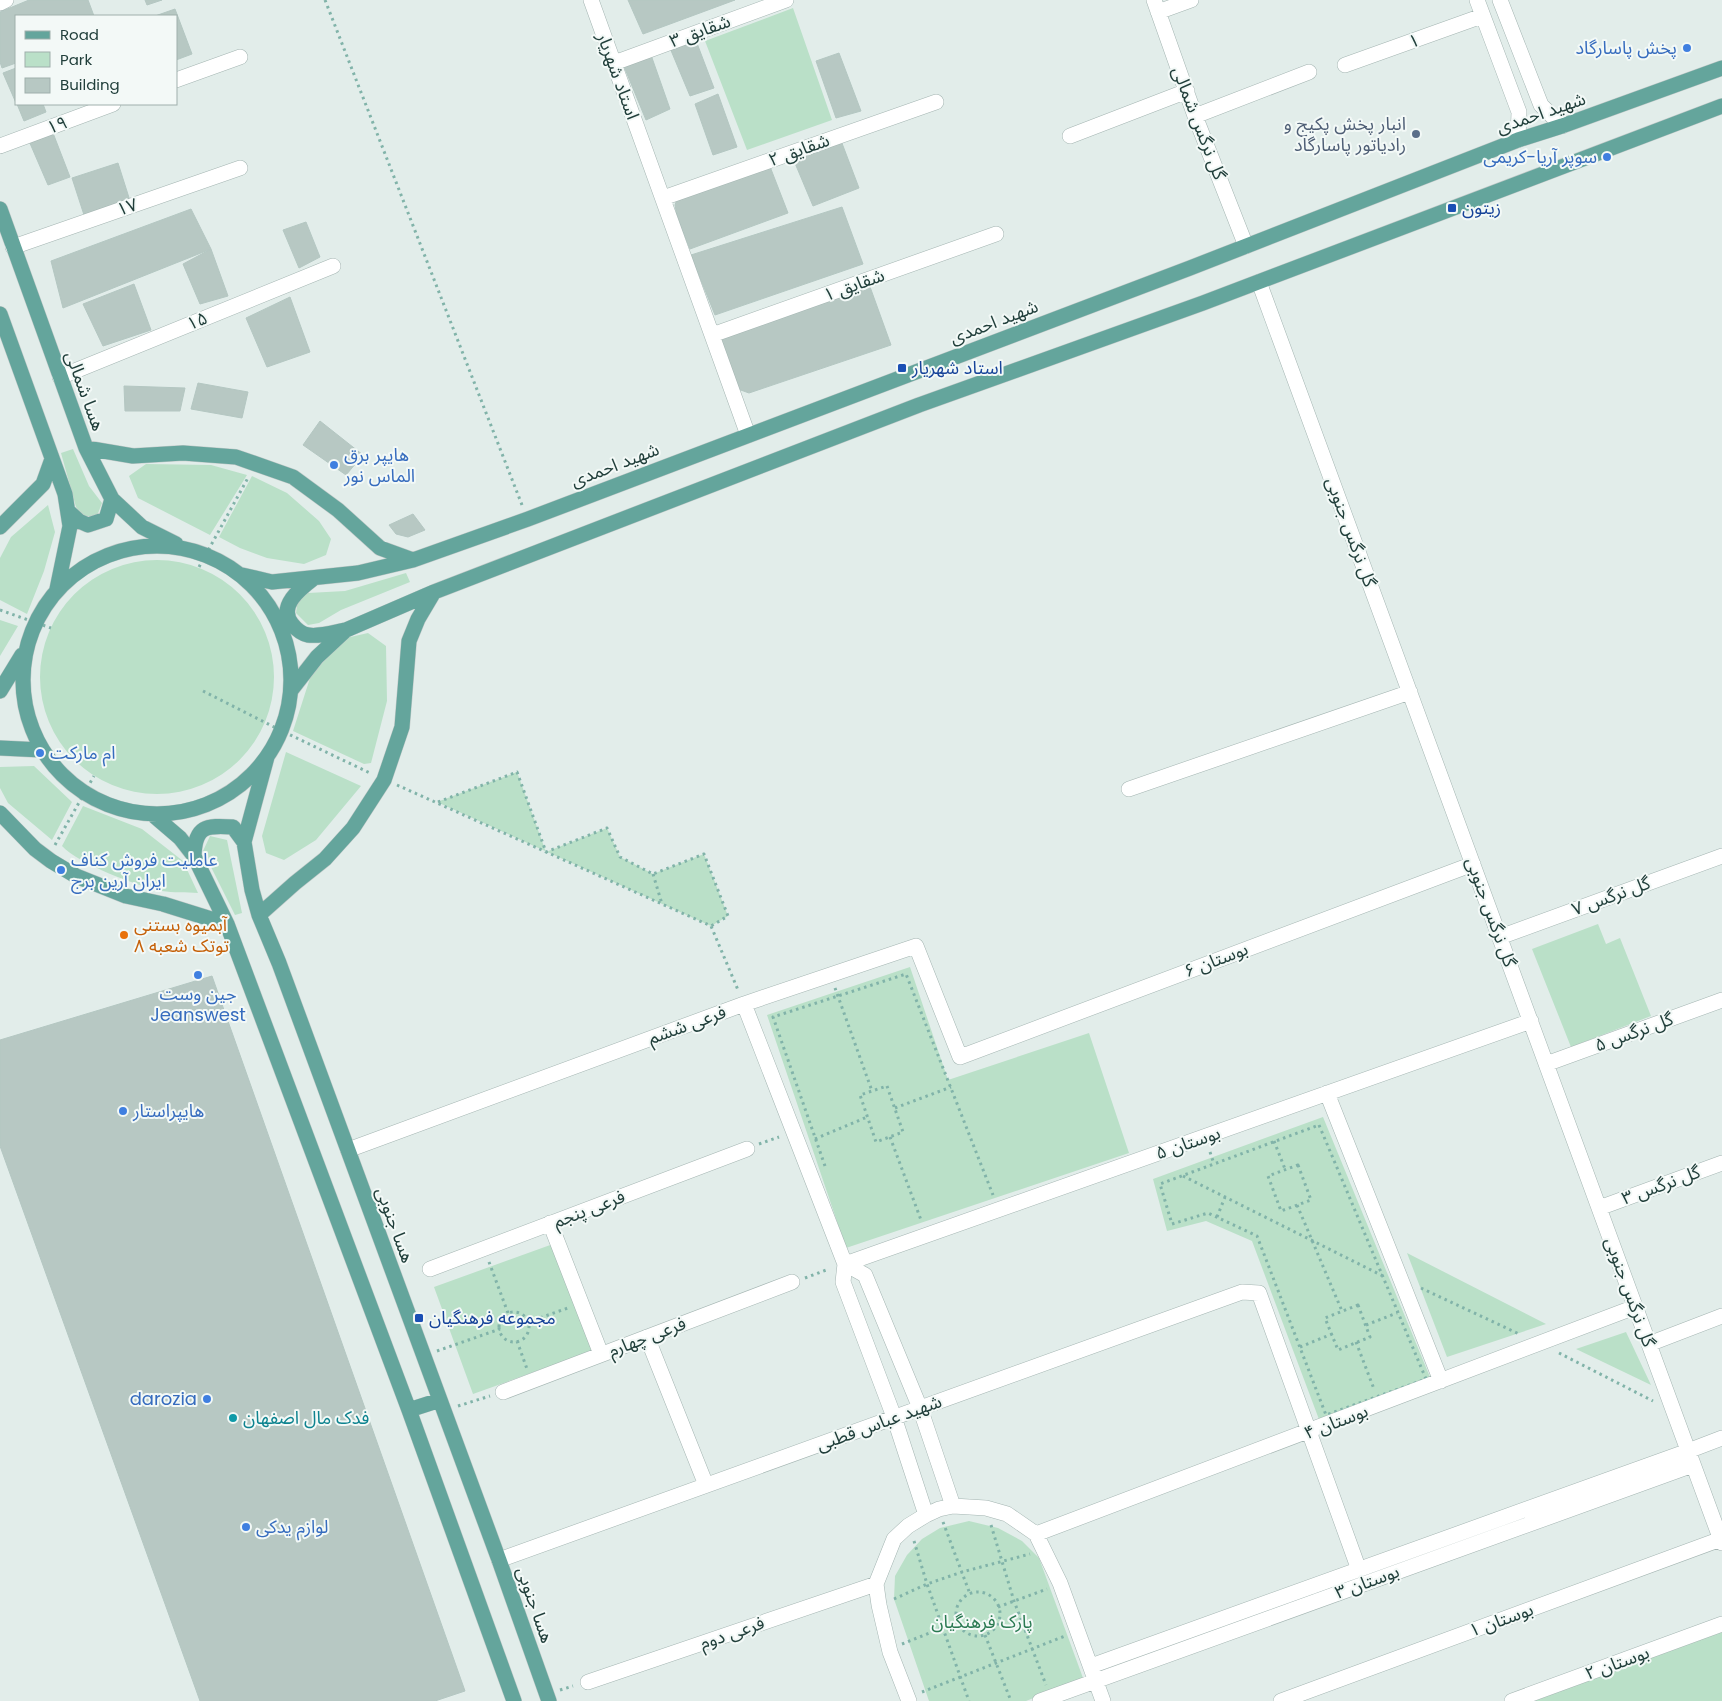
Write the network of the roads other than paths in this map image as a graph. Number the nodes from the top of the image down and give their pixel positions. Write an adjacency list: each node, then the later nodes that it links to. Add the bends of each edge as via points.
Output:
1 (6, 0): 7 (street)
2 (591, 0): 11 (street, استاد شهریار)
3 (786, 0): 11 (street, شقایق ۳)
4 (1191, 0): 8 (street)
5 (1477, 0): 9 (street)
6 (1505, 2): 16 (street)
7 (0, 3)
8 (1156, 6): 17 (street, گل نرگس شمالی)
9 (1482, 16): 12 (street, ۱); 18 (street)
10 (240, 56): 15 (street)
11 (614, 63): 28 (street, استاد شهریار)
12 (1345, 65)
13 (1722, 68): 23 (main road, شهید احمدی)
14 (1308, 72): 22 (street)
15 (178, 79)
16 (1535, 89): 18 (street, via 1526,100); 23 (street, via 1541,105)
17 (1187, 91): 22 (street, گل نرگس شمالی); 24 (street)
18 (1513, 96): 25 (street, via 1519,112)
19 (936, 102): 28 (street, شقایق ۲)
20 (110, 105): 26 (street, ۱۹)
21 (1722, 106): 34 (main road)
22 (1195, 116): 31 (street, گل نرگس شمالی)
23 (1562, 126): 25 (main road, شهید احمدی)
24 (1070, 136)
25 (1518, 140): 31 (main road, شهید احمدی)
26 (0, 146)
27 (240, 168): 32 (street, ۱۷)
28 (662, 198): 36 (street, استاد شهریار)
29 (0, 209): 32 (main road, هسا شمالی)
30 (996, 234): 36 (street, شقایق ۱)
31 (1246, 246): 39 (main road, شهید احمدی)
32 (13, 247): 38 (main road, هسا شمالی)
33 (334, 266): 38 (street, ۱۵)
34 (1259, 282): 50 (main road, via 919,405); 55 (street, گل نرگس جنوبی)
35 (0, 314): 37 (main road)
36 (712, 335): 39 (street, استاد شهریار)
37 (5, 344): 41 (main road)
38 (60, 377): 40 (main road, هسا شمالی)
39 (748, 434): 46 (main road, شهید احمدی)
40 (86, 448): 42 (main road, هسا شمالی); 46 (main road, via 132,456 183,452 236,457 293,477 338,510 380,548)
41 (52, 459): 43 (main road); 44 (main road, via 43,484)
42 (112, 500): 43 (main road, via 106,519 88,525); 45 (main road, هسا شمالی, via 142,527)
43 (68, 511): 49 (main road, via 70,526)
44 (0, 527)
45 (184, 548): 47 (main road, via 202,561 225,563); 49 (main road, via 149,545 115,552 84,567)
46 (413, 560): 48 (main road, شهید احمدی, via 358,573)
47 (242, 575): 48 (main road, شهید احمدی, via 272,582); 53 (main road, via 264,598 280,626 290,657)
48 (316, 578): 51 (main road, via 296,592 288,611 291,623 307,635)
49 (57, 589): 52 (main road, via 35,622)
50 (434, 592): 51 (main road); 66 (main road, via 409,640 402,727 384,780 354,828)
51 (346, 630): 53 (main road, via 317,657)
52 (25, 650): 54 (main road); 57 (main road, via 24,702)
53 (292, 689): 58 (main road, via 282,731)
54 (0, 691)
55 (1410, 692): 59 (street); 65 (street, گل نرگس جنوبی)
56 (0, 748): 57 (main road)
57 (42, 750): 61 (main road, via 61,774 84,793 105,804)
58 (267, 757): 61 (main road, via 245,782 217,800 186,811); 62 (main road, هسا جنوبی)
59 (1129, 789)
60 (0, 813): 67 (main road, via 35,848 76,876 126,896)
61 (152, 814): 63 (main road, via 180,838)
62 (244, 842): 63 (main road, via 233,828 213,826 200,831 194,842); 66 (main road, هسا جنوبی)
63 (194, 856): 67 (main road)
64 (1722, 856): 68 (street, گل نرگس ۷)
65 (1473, 864): 68 (street, گل نرگس جنوبی); 72 (street, بوستان ۶)
66 (259, 915): 76 (main road, هسا جنوبی)
67 (227, 924): 92 (main road)
68 (1500, 936): 71 (street, گل نرگس جنوبی)
69 (1722, 1000): 73 (street, گل نرگس ۵)
70 (744, 1004): 72 (street, فرعی ششم, via 916,946); 76 (street, فرعی ششم); 80 (street)
71 (1531, 1021): 73 (street, گل نرگس جنوبی); 74 (street, بوستان ۵)
72 (960, 1056)
73 (1546, 1064): 78 (street, گل نرگس جنوبی)
74 (1327, 1093): 80 (street, بوستان ۵); 88 (street)
75 (747, 1149): 79 (street, فرعی پنجم)
76 (348, 1150): 90 (main road, هسا جنوبی)
77 (1722, 1163): 78 (street, گل نرگس ۳)
78 (1599, 1208): 83 (street, گل نرگس جنوبی)
79 (550, 1223): 81 (street, فرعی پنجم); 87 (street)
80 (845, 1264): 91 (street, via 865,1276); 93 (street, via 843,1282)
81 (430, 1269)
82 (792, 1282): 85 (street, فرعی چهارم)
83 (1635, 1307): 86 (street, گل نرگس جنوبی); 88 (street, بوستان ۴)
84 (1722, 1316): 86 (street)
85 (647, 1337): 87 (street, فرعی چهارم); 97 (street)
86 (1649, 1344): 96 (street, گل نرگس جنوبی)
87 (602, 1354): 89 (street, فرعی چهارم)
88 (1441, 1381): 94 (street, بوستان ۴)
89 (503, 1392)
90 (442, 1405): 92 (main road); 102 (main road, هسا جنوبی)
91 (920, 1408): 93 (street, شهید عباس قطبی); 94 (street, شهید عباس قطبی, via 1242,1292 1259,1293); 98 (street)
92 (409, 1410): 110 (main road)
93 (894, 1417): 97 (street, شهید عباس قطبی); 99 (street)
94 (1309, 1432): 100 (street, بوستان ۴); 103 (street)
95 (1722, 1438): 96 (street)
96 (1691, 1458): 101 (street, گل نرگس جنوبی); 103 (street, بوستان ۳); 106 (street, بوستان ۳)
97 (706, 1485): 102 (street, شهید عباس قطبی)
98 (953, 1506): 99 (street); 100 (street, via 986,1508 1007,1514)
99 (926, 1515): 104 (street, via 894,1539)
100 (1036, 1534): 106 (street, via 1060,1583)
101 (1721, 1541): 113 (street, بوستان ۱)
102 (499, 1560): 109 (main road, هسا جنوبی)
103 (1359, 1570): 106 (street, بوستان ۳)
104 (876, 1584): 107 (street, فرعی دوم); 111 (street, via 890,1652)
105 (1722, 1624): 114 (street, بوستان ۲)
106 (1093, 1673): 108 (street, بوستان ۳); 112 (street)
107 (588, 1682)
108 (1044, 1696)
109 (547, 1698)
110 (514, 1701)
111 (909, 1701)
112 (1103, 1701)
113 (1281, 1701)
114 (1512, 1701)

